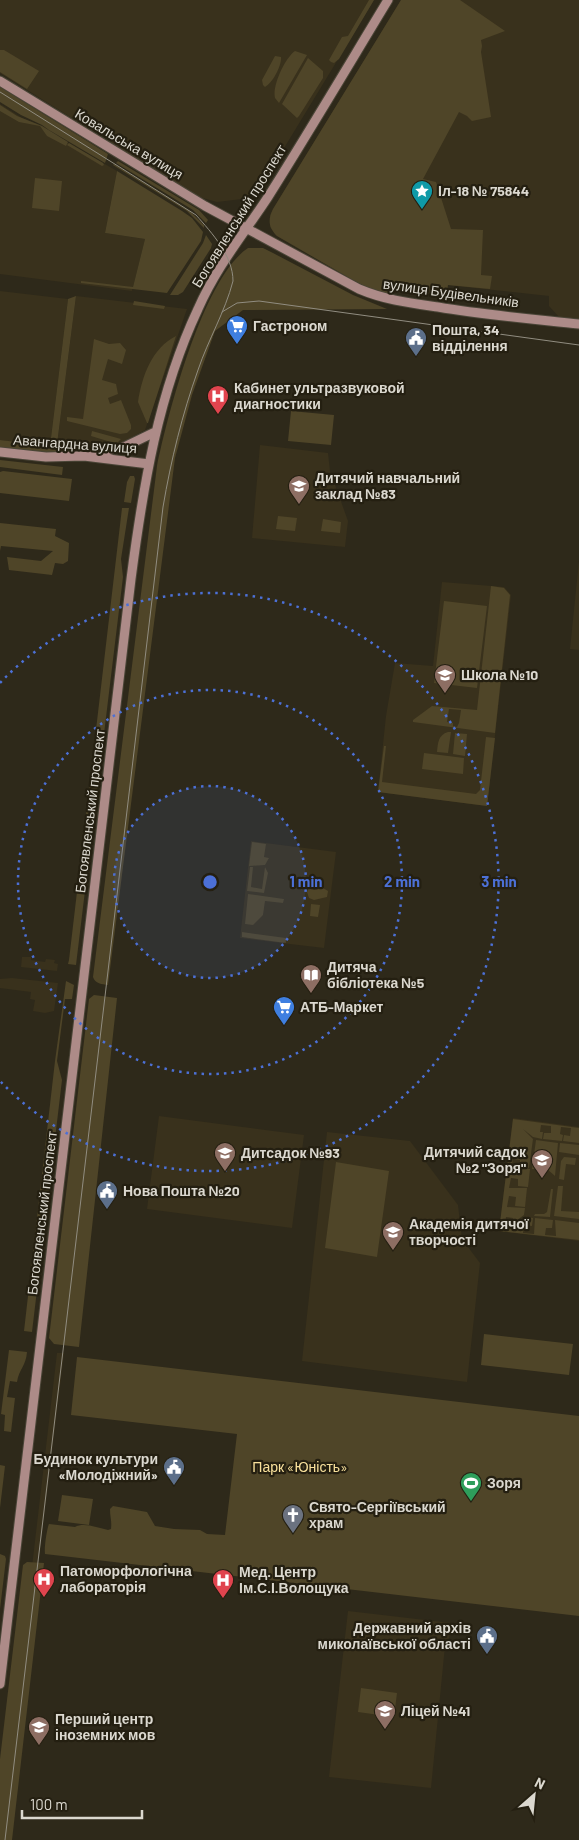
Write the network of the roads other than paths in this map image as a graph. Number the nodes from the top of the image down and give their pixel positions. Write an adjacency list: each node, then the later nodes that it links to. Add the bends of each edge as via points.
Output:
1 (388, 0): 3 (main road, Богоявленський проспект)
2 (0, 81): 3 (main road, Ковальська вулиця)
3 (246, 228): 4 (main road, вулиця Будівельників, via 359,290 380,298); 5 (main road, Богоявленський проспект, via 219,268 195,315)
4 (579, 324)
5 (155, 432): 7 (main road, via 124,447); 8 (main road, Богоявленський проспект)
6 (0, 452): 7 (main road, Авангардна вулиця, via 46,457)
7 (84, 456): 8 (main road, Авангардна вулиця)
8 (148, 464): 9 (main road, Богоявленський проспект, via 131,579)
9 (0, 1684)

